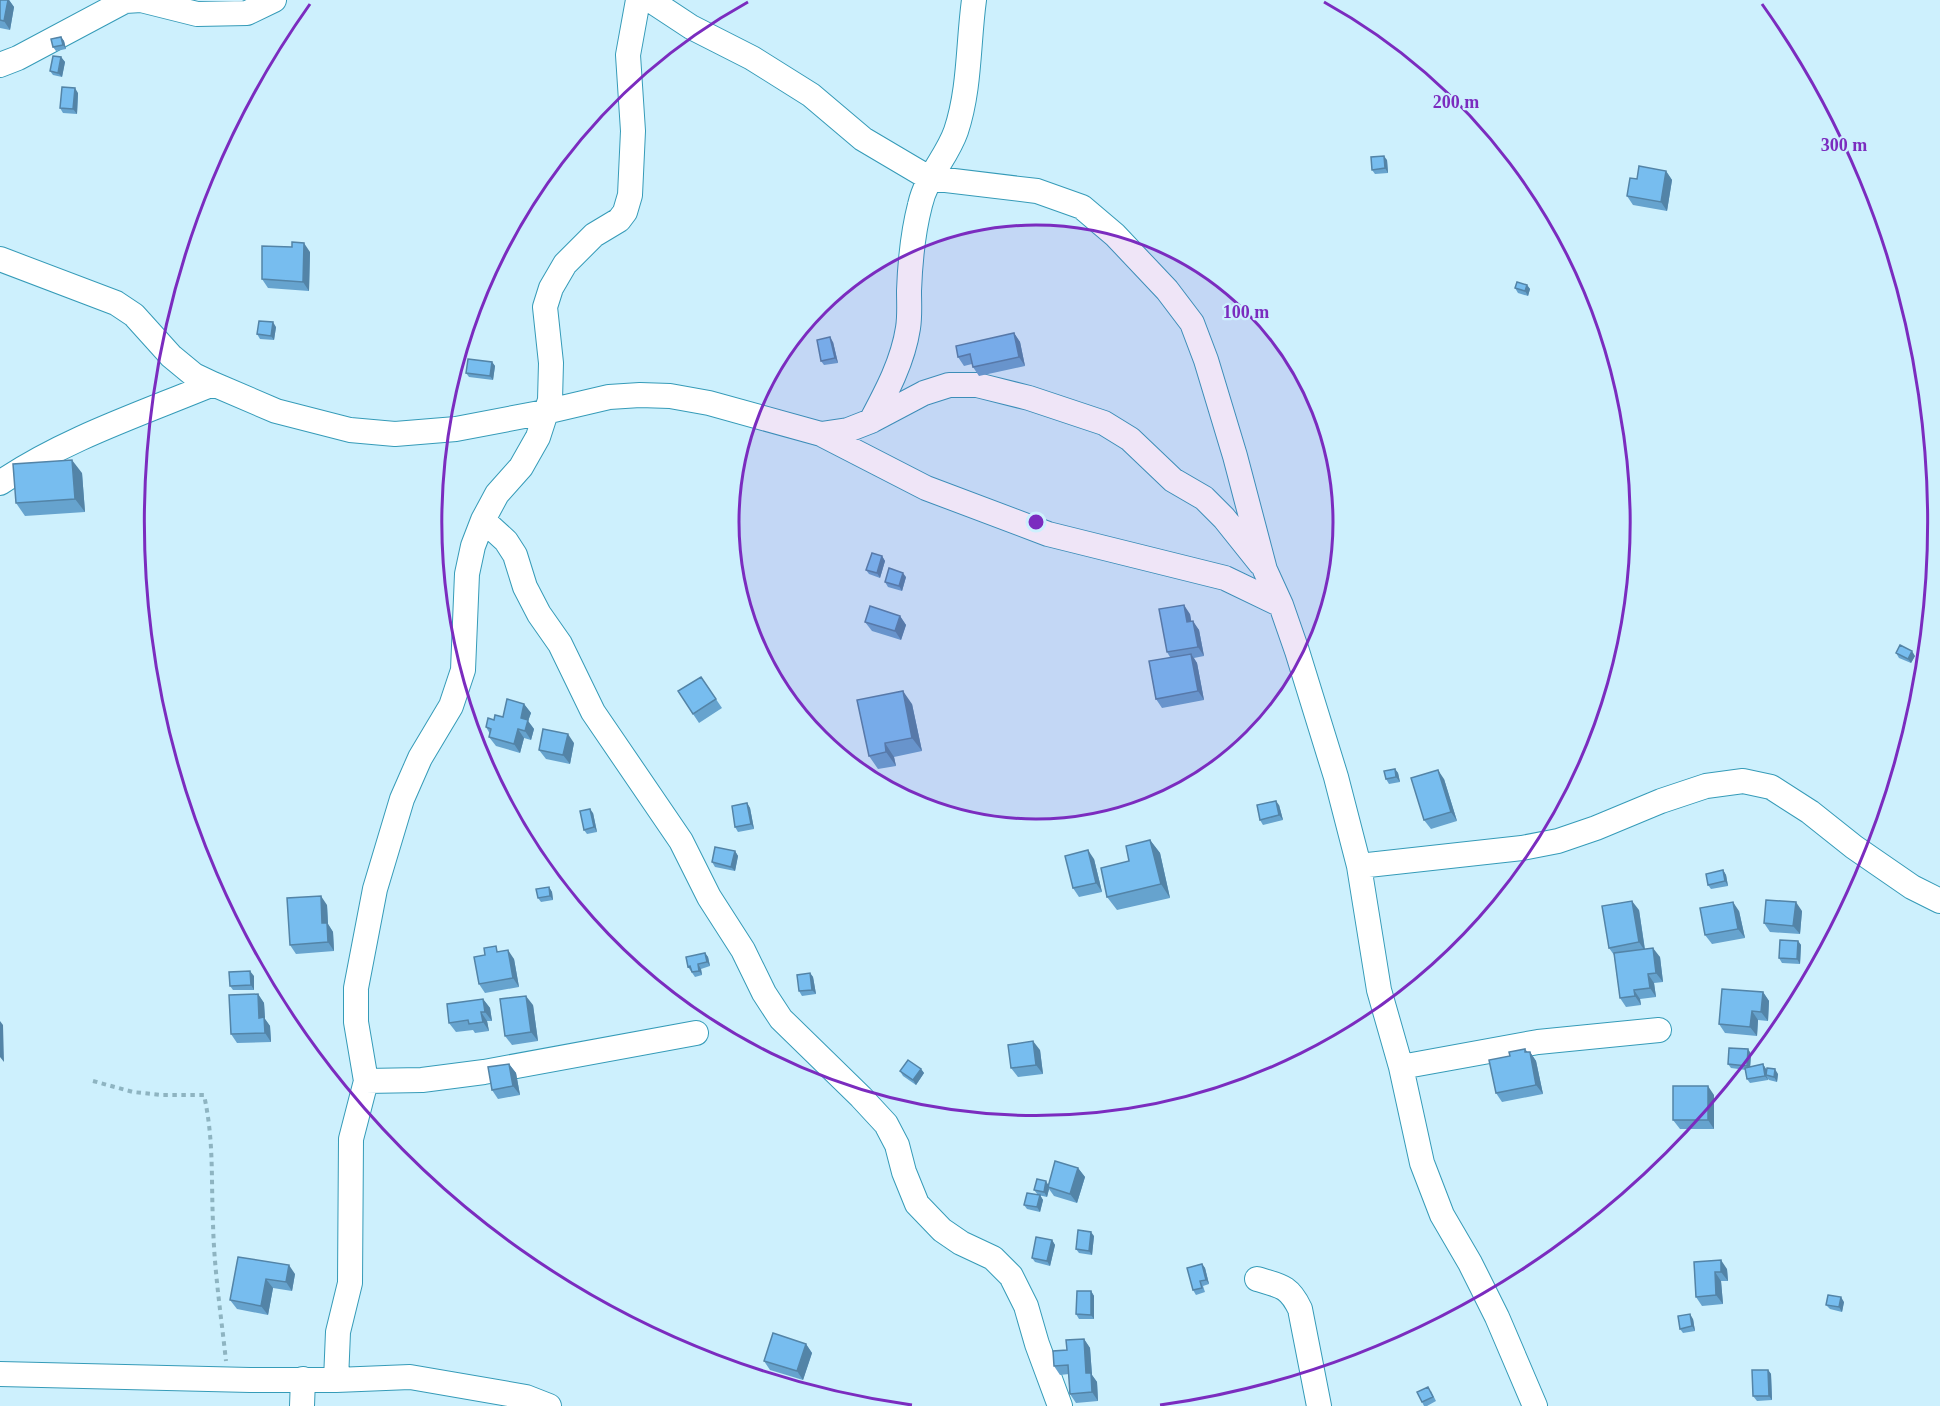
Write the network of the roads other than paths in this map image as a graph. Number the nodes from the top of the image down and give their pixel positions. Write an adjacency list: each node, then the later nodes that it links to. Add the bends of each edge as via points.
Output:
1 (274, 0): 5 (street, via 248,13 197,14 141,0 125,1)
2 (638, 0): 9 (street, via 628,54 633,131 630,195 619,220 594,235 565,264 551,288 545,307 551,363 550,400)
3 (650, 0): 6 (street, via 811,95 863,139)
4 (974, 0): 6 (street, via 964,103 955,134)
5 (0, 65)
6 (929, 178): 10 (street, via 920,204 912,257 909,326 892,383); 14 (street, via 1037,191 1082,207 1115,235 1167,290 1192,323 1206,360)
7 (0, 259): 8 (street, via 117,303 134,315 171,356)
8 (213, 384): 9 (street, via 276,411 350,430 395,434 456,429); 12 (street, via 26,465)
9 (545, 412): 11 (street, via 609,397 670,396); 13 (street, via 533,447 497,494)
10 (872, 421): 11 (street); 14 (street, via 949,385 977,385 1104,423 1130,439 1173,480 1204,498)
11 (821, 434): 15 (street, via 926,488 1048,534 1225,578)
12 (0, 483)
13 (483, 520): 21 (street, via 467,574 463,670 451,706 420,758 402,799 375,890 357,988 356,1022); 28 (street, via 515,555 525,588 560,644 593,712 681,841 709,897 781,1019 886,1124 916,1204 942,1230 993,1258 1011,1276 1026,1306)
14 (1265, 570): 15 (street)
15 (1281, 605): 16 (street, via 1336,777)
16 (1359, 866): 17 (street, via 1558,841 1706,786 1743,781 1771,787 1912,887); 20 (street, via 1378,990)
17 (1940, 901)
18 (1659, 1030): 20 (street, via 1538,1042)
19 (696, 1033): 21 (street, via 484,1072 422,1080)
20 (1401, 1067): 30 (street, via 1422,1163 1442,1215 1497,1317)
21 (366, 1081): 25 (street, via 351,1139 350,1282 338,1332)
22 (1257, 1279): 29 (street, via 1281,1286 1293,1295 1300,1309)
23 (0, 1374): 24 (street)
24 (303, 1379): 25 (street); 26 (street)
25 (336, 1380): 27 (street, via 410,1377 526,1396)
26 (302, 1406)
27 (549, 1406)
28 (1060, 1406)
29 (1319, 1406)
30 (1535, 1406)

